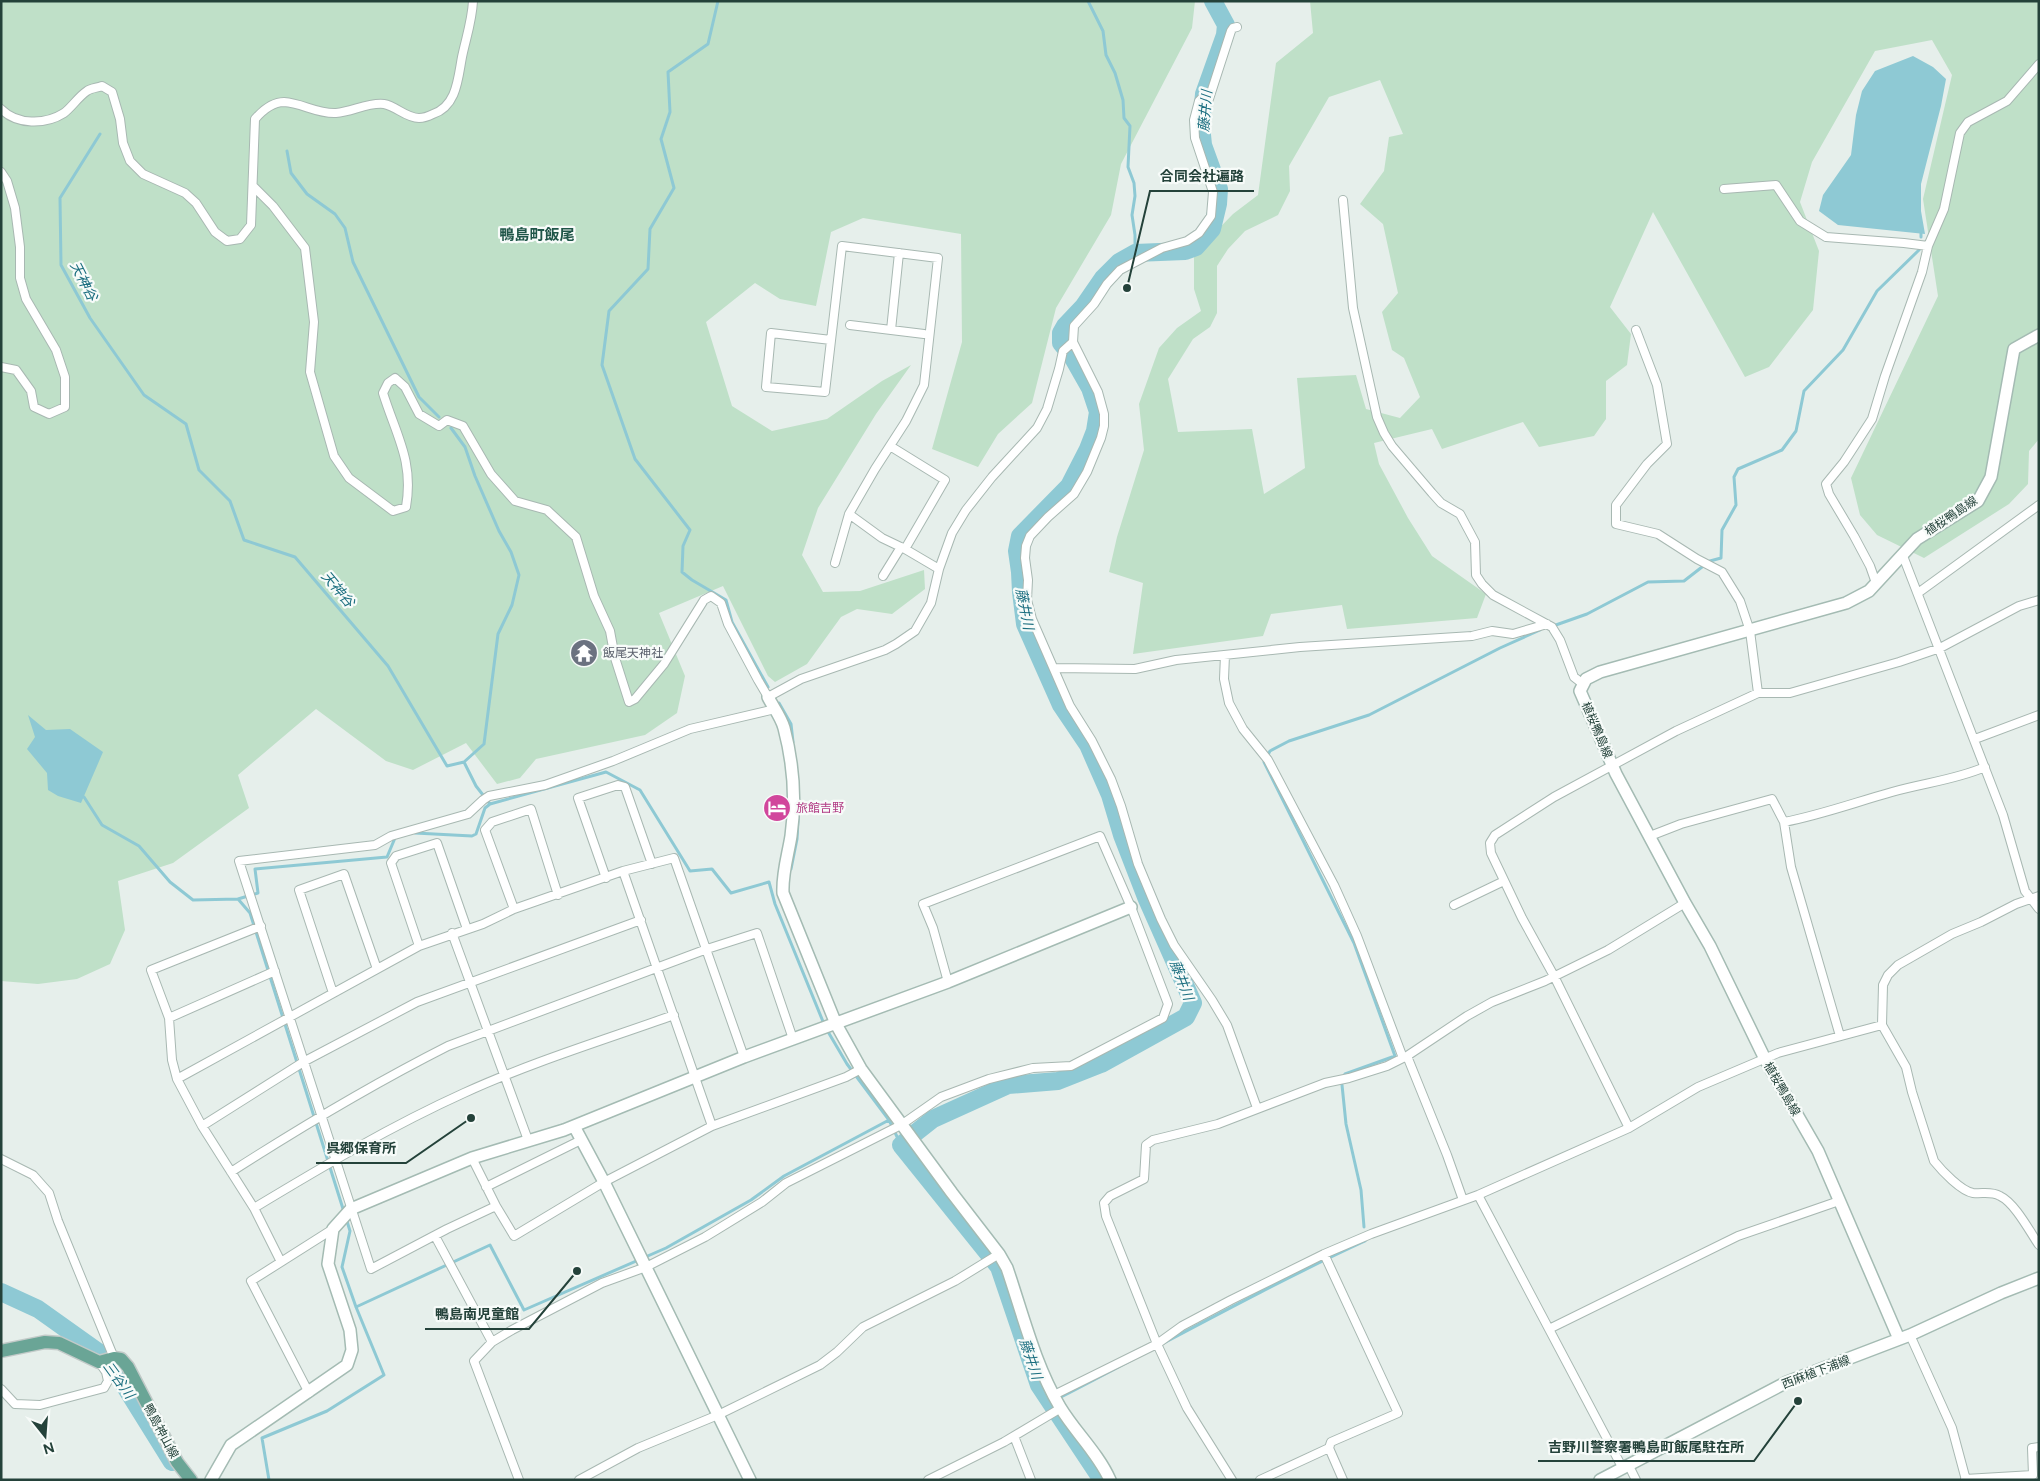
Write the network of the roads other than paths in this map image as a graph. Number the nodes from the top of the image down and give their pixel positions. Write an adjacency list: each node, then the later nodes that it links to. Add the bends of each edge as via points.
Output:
1 (473, 1): 6 (street, via 458,84 442,111 420,118 411,117 386,104 336,113 283,102 273,105 255,119)
2 (1237, 27): 17 (street, via 1230,31 1209,99 1197,104 1194,120 1195,138 1213,192 1211,216 1199,233 1187,241 1162,248 1113,277 1074,326)
3 (2039, 64): 9 (street, via 2007,101 1968,122 1960,133 1944,209)
4 (1, 109): 6 (street, via 18,120 34,122 57,117 87,91 102,86 112,92 130,161 143,174 185,192 214,232 227,241 240,239 251,225)
5 (1, 172): 18 (street, via 15,208 20,278 26,299 56,350 65,377 65,407 48,414 34,407 31,391 16,370)
6 (254, 186): 37 (street, via 305,248 314,322 310,372 334,456 349,478 393,510 406,508 410,490 405,452 383,392 395,378 406,387 420,414 439,426 447,420 463,426 491,474 515,501 547,510 576,537 594,596 610,631 629,702 664,664 704,600 711,596 721,603 728,624)
7 (1724, 189): 9 (street, via 1776,185 1800,221 1826,237)
8 (1343, 200): 30 (street, via 1353,308 1377,417 1384,433 1432,494 1460,514 1475,542 1476,575 1482,584 1493,595)
9 (1928, 246): 27 (street, via 1872,419 1826,484)
10 (899, 253): 12 (street); 16 (street, via 842,246); 19 (street, via 938,258 924,384)
11 (850, 326): 12 (street)
12 (891, 330): 14 (street)
13 (1636, 330): 31 (street, via 1657,385 1667,444 1647,464 1616,505 1616,524 1658,534 1722,572 1740,601)
14 (924, 334)
15 (2039, 335): 23 (street, 植桜鴨島線, via 2014,348 1991,477 1978,501 1917,539)
16 (831, 340): 16 (street, via 825,392 766,387 771,333)
17 (1068, 346): 25 (street, via 1047,409 1037,428 966,510 952,533); 34 (street, via 1102,403 1104,426 1087,472 1074,494 1036,529 1026,546 1027,600)
18 (1, 367)
19 (890, 446): 21 (street); 22 (street, via 945,480)
20 (2039, 505): 28 (street)
21 (849, 514): 22 (street, via 882,538); 24 (street)
22 (903, 548): 25 (street); 26 (street)
23 (1904, 556): 27 (street, 植桜鴨島線); 28 (street)
24 (834, 563)
25 (939, 570): 37 (street, via 926,613 906,638 885,650 801,679)
26 (883, 576)
27 (1876, 583): 31 (street, 植桜鴨島線, via 1869,591 1846,603)
28 (1918, 593): 32 (street)
29 (2039, 600): 32 (street, via 2019,606)
30 (1549, 625): 33 (street, via 1513,634 1492,631 1472,636); 35 (street, via 1560,640 1574,677)
31 (1750, 631): 35 (street, 植桜鴨島線, via 1600,672 1586,678); 36 (street)
32 (1940, 648): 36 (street, via 1790,693); 40 (street)
33 (1224, 655): 34 (street, via 1176,660 1135,669); 79 (street, via 1224,680 1229,703 1243,729 1266,757 1334,884)
34 (1055, 668): 86 (street, via 1070,706 1111,778 1138,864 1161,919 1174,945 1227,1025)
35 (1582, 684): 41 (street, 植桜鴨島線, via 1580,690)
36 (1758, 693): 41 (street, via 1676,731)
37 (768, 697): 38 (street)
38 (774, 709): 58 (street, via 690,730 545,785 486,798 468,814 391,836 375,845 239,861); 73 (street, via 784,726 794,816 782,877 783,893)
39 (2039, 715): 40 (street)
40 (1975, 739): 42 (street)
41 (1613, 766): 44 (street, 植桜鴨島線); 48 (street, via 1496,835 1490,843 1491,853)
42 (1985, 767): 43 (street, via 1967,775); 51 (street)
43 (1784, 822): 44 (street, via 1772,799); 76 (street, via 1791,866)
44 (1650, 836): 52 (street, 植桜鴨島線)
45 (652, 864): 46 (street); 47 (street, via 626,786 618,785 578,798); 62 (street, via 674,858)
46 (623, 871): 47 (street); 57 (street)
47 (606, 878): 49 (street)
48 (1504, 882): 53 (street); 66 (street)
49 (558, 895): 55 (street); 55 (street, via 530,809 492,822 485,830)
50 (2039, 896): 51 (street)
51 (2030, 900): 56 (street); 74 (street, via 1952,934 1898,965 1883,984)
52 (1685, 903): 66 (street, via 1608,950); 80 (street, 植桜鴨島線, via 1710,946)
53 (1454, 905)
54 (1131, 907): 68 (street); 68 (street, via 1100,836 923,904); 88 (street, via 1168,1004 1163,1018 1071,1066 1033,1068 989,1079 941,1098)
55 (514, 909): 59 (street)
56 (2039, 909)
57 (641, 920): 63 (street); 67 (street)
58 (261, 926): 65 (street); 72 (street, via 151,970)
59 (467, 928): 60 (street); 61 (street, via 437,843 396,856 391,863)
60 (452, 933): 61 (street); 67 (street)
61 (419, 946): 64 (street)
62 (706, 949): 63 (street); 77 (street, via 757,933); 78 (street)
63 (658, 967): 70 (street); 75 (street)
64 (377, 969): 69 (street); 69 (street, via 344,874 299,890)
65 (275, 970): 71 (street); 72 (street)
66 (1554, 976): 79 (street, via 1492,1002); 92 (street)
67 (469, 982): 75 (street); 81 (street, via 417,1002)
68 (948, 982): 73 (street)
69 (333, 993): 71 (street)
70 (674, 1015): 83 (street); 84 (street)
71 (290, 1016): 81 (street); 85 (street)
72 (169, 1018): 85 (street, via 172,1060)
73 (836, 1024): 77 (street); 82 (street)
74 (1882, 1025): 76 (street); 109 (street, via 1906,1067 1934,1161 1970,1192 1992,1192 2002,1196)
75 (487, 1031): 83 (street); 87 (street, via 416,1062)
76 (1840, 1036): 80 (street, via 1789,1048)
77 (793, 1039): 78 (street)
78 (744, 1057): 84 (street)
79 (1405, 1057): 86 (street, via 1387,1066 1325,1083); 102 (street)
80 (1765, 1059): 92 (street, via 1698,1087); 103 (street, 植桜鴨島線, via 1818,1151)
81 (305, 1061): 87 (street); 89 (street)
82 (861, 1069): 88 (street); 91 (street)
83 (503, 1076): 93 (street); 95 (street, via 462,1093)
84 (695, 1076): 90 (street); 91 (street)
85 (177, 1078): 89 (street)
86 (1257, 1108): 118 (street, via 1218,1124 1153,1140 1146,1145 1144,1179 1110,1196 1104,1203 1106,1216)
87 (322, 1116): 95 (street); 98 (street)
88 (901, 1125): 110 (street); 112 (street, via 786,1183 705,1237)
89 (202, 1126): 98 (street)
90 (574, 1126): 93 (street); 94 (street)
91 (712, 1126): 99 (street)
92 (1629, 1128): 101 (street)
93 (528, 1140): 96 (street)
94 (581, 1140): 99 (street); 100 (street)
95 (336, 1158): 105 (street); 106 (street)
96 (472, 1158): 100 (street); 106 (street)
97 (1, 1159): 120 (street, via 33,1175 49,1193)
98 (231, 1172): 105 (street)
99 (604, 1182): 104 (street, via 514,1236); 112 (street)
100 (486, 1187): 104 (street)
101 (1478, 1195): 102 (street); 115 (street)
102 (1463, 1200): 111 (street, via 1371,1234)
103 (1839, 1201): 115 (street, via 1738,1236); 116 (street, 植桜鴨島線)
104 (496, 1206): 108 (street)
105 (254, 1208): 113 (street)
106 (351, 1210): 107 (street); 108 (street, via 371,1269)
107 (333, 1229): 113 (street); 122 (street, via 328,1264 350,1330 352,1350 347,1366)
108 (436, 1236): 117 (street)
109 (2039, 1245)
110 (995, 1256): 123 (street, via 1007,1268 1043,1376); 125 (street, via 955,1281 863,1327 820,1365)
111 (1326, 1257): 118 (street, via 1223,1304 1182,1326); 128 (street, via 1398,1413 1331,1442)
112 (643, 1260): 117 (street); 125 (street)
113 (281, 1262): 122 (street, via 251,1281)
114 (2039, 1278): 116 (street, 西麻植下浦線)
115 (1549, 1328): 129 (street)
116 (1904, 1337): 129 (street, 西麻植下浦線, via 1787,1382); 143 (street, via 1952,1428)
117 (492, 1342): 132 (street, via 474,1361)
118 (1158, 1346): 123 (street); 138 (street, via 1187,1408)
119 (1, 1352): 120 (main road, 鴨島神山線, via 45,1342 59,1343)
120 (107, 1360): 121 (street, via 108,1381 104,1388 40,1405 15,1404); 130 (main road, 鴨島神山線, via 121,1360 128,1367 177,1462)
121 (1, 1389)
122 (309, 1392): 131 (street, via 231,1445)
123 (1054, 1395): 124 (street)
124 (1057, 1410): 126 (street); 137 (street, via 1089,1446)
125 (718, 1415): 133 (street, via 638,1448); 134 (street)
126 (1014, 1436): 135 (street); 136 (street)
127 (2039, 1447): 143 (street, via 2032,1448 2032,1475)
128 (1329, 1448): 139 (street); 140 (street)
129 (1625, 1465): 141 (street, 西麻植下浦線); 142 (street)
130 (191, 1480)
131 (211, 1480)
132 (519, 1480)
133 (579, 1480)
134 (750, 1480)
135 (928, 1480)
136 (1031, 1480)
137 (1110, 1480)
138 (1232, 1480)
139 (1260, 1480)
140 (1344, 1480)
141 (1600, 1480)
142 (1636, 1480)
143 (1966, 1480)

